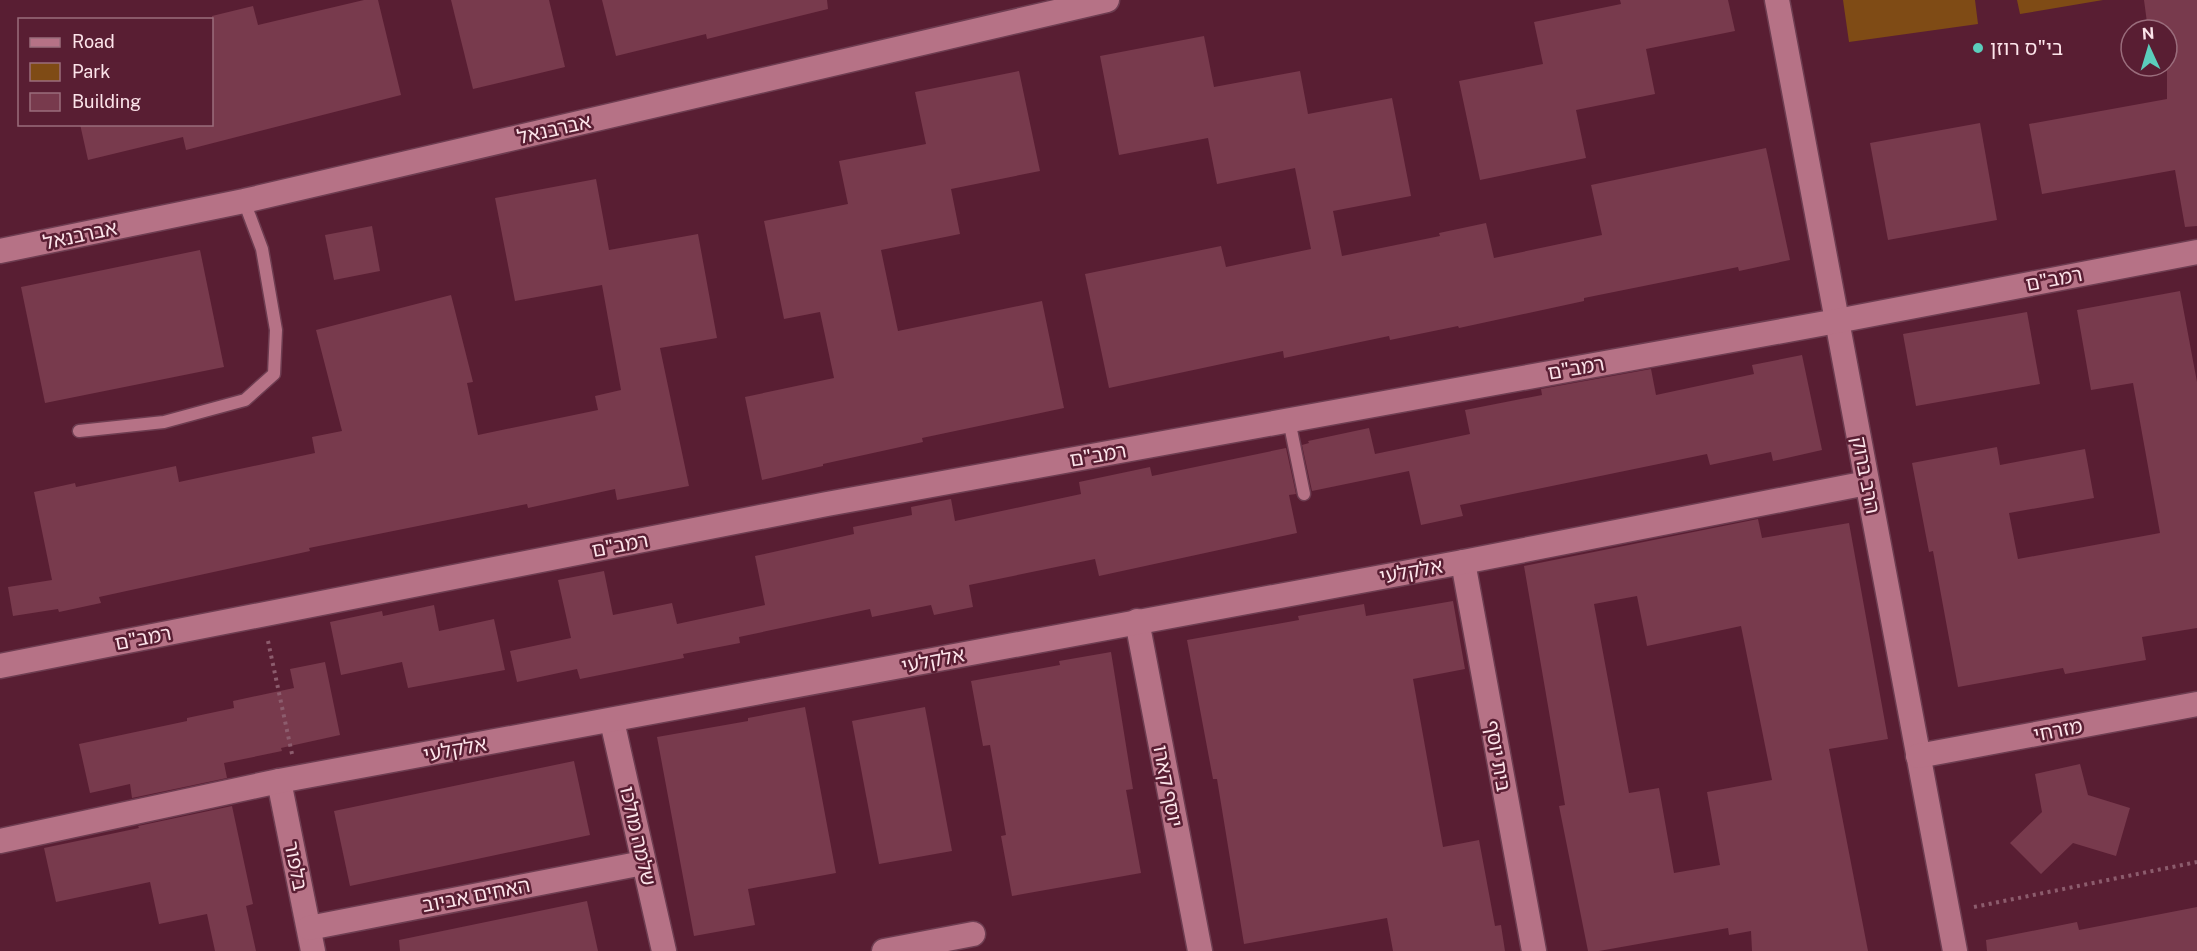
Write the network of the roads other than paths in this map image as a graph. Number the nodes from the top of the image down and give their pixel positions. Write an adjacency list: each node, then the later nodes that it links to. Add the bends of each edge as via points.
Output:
1 (1107, 0): 3 (street, אברבנאל)
2 (1777, 0): 6 (street, הרב ברוק)
3 (244, 201): 4 (street, אברבנאל); 8 (lane, via 262,249 276,330 274,374 245,400 164,423)
4 (0, 251)
5 (2197, 252): 6 (street, רמב"ם)
6 (1837, 321): 7 (street, רמב"ם); 9 (street, הרב ברוק)
7 (1289, 420): 10 (lane); 13 (street, רמב"ם, via 827,504)
8 (79, 431)
9 (1867, 483): 11 (street, אלקלעי); 16 (street, הרב ברוק)
10 (1304, 494)
11 (1463, 562): 12 (street, אלקלעי); 25 (street, בית יוסף)
12 (1137, 621): 15 (street, אלקלעי); 24 (street, יוסף קארו)
13 (0, 666)
14 (2197, 704): 16 (street, מזרחי)
15 (612, 721): 17 (street, אלקלעי); 19 (street, שלמה מולכו)
16 (1918, 756): 26 (street, הרב ברוק)
17 (288, 780): 18 (street, אלקלעי); 21 (street, בלפור)
18 (0, 841)
19 (644, 862): 21 (street, האחים אביוב); 22 (street, שלמה מולכו)
20 (973, 934): 23 (street)
21 (311, 940)
22 (664, 951)
23 (884, 951)
24 (1200, 951)
25 (1534, 951)
26 (1955, 951)

